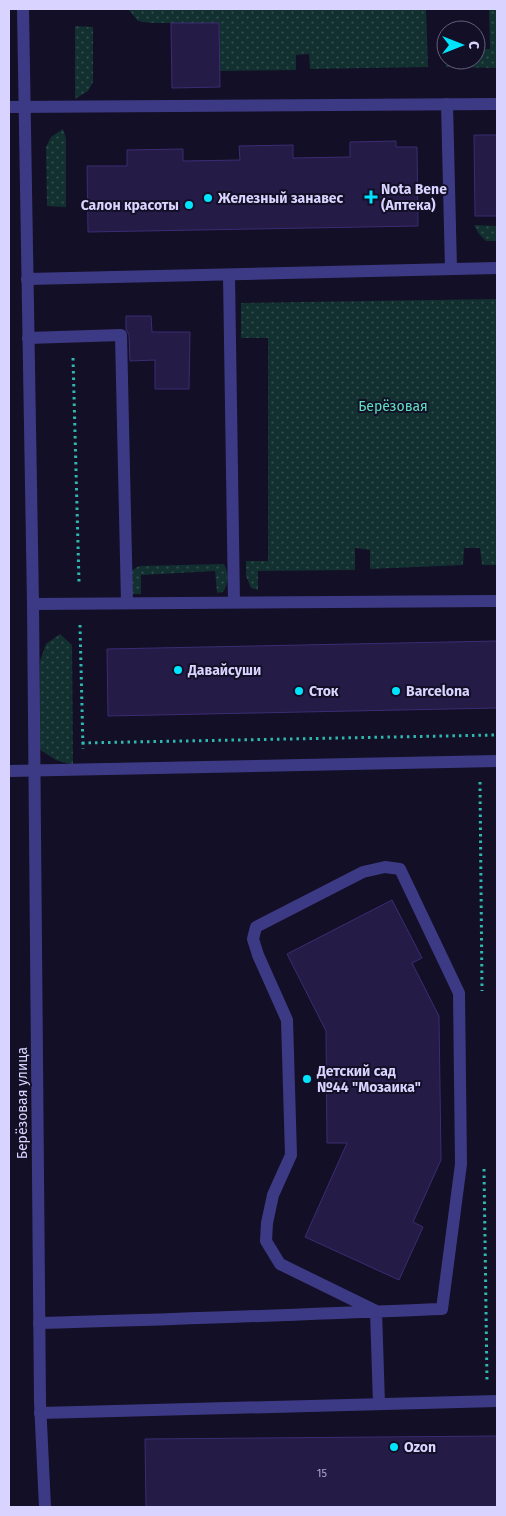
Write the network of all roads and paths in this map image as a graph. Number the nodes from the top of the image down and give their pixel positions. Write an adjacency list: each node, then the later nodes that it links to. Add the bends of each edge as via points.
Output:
1 (22, 9): 5 (street, Берёзовая улица)
2 (447, 104): 3 (street); 5 (street); 7 (street)
3 (497, 104)
4 (9, 108): 5 (street)
5 (24, 108): 9 (street, Берёзовая улица)
6 (497, 268): 7 (street)
7 (451, 269): 8 (street)
8 (229, 275): 9 (street); 13 (street)
9 (28, 279): 11 (street, Берёзовая улица)
10 (73, 337): 11 (street); 14 (path); 15 (street, via 121,335)
11 (28, 338): 16 (street, Берёзовая улица)
12 (497, 601): 13 (street)
13 (234, 602): 15 (street)
14 (80, 603): 15 (street); 16 (street); 18 (path)
15 (127, 603)
16 (33, 604): 21 (street, Берёзовая улица)
17 (497, 735): 18 (path)
18 (82, 743): 20 (path)
19 (497, 761): 20 (street)
20 (87, 769): 21 (street)
21 (34, 770): 22 (street); 24 (street, Берёзовая улица)
22 (9, 771)
23 (376, 1311): 23 (street, via 442,1308 461,1164 459,994 400,870 385,867 363,872 256,927 253,939 287,1020 291,1155 273,1195 266,1241 280,1264); 24 (street); 26 (street)
24 (38, 1323): 27 (street, Берёзовая улица)
25 (497, 1401): 26 (street)
26 (379, 1404): 27 (street)
27 (40, 1413): 28 (street, Берёзовая улица)
28 (44, 1507)

